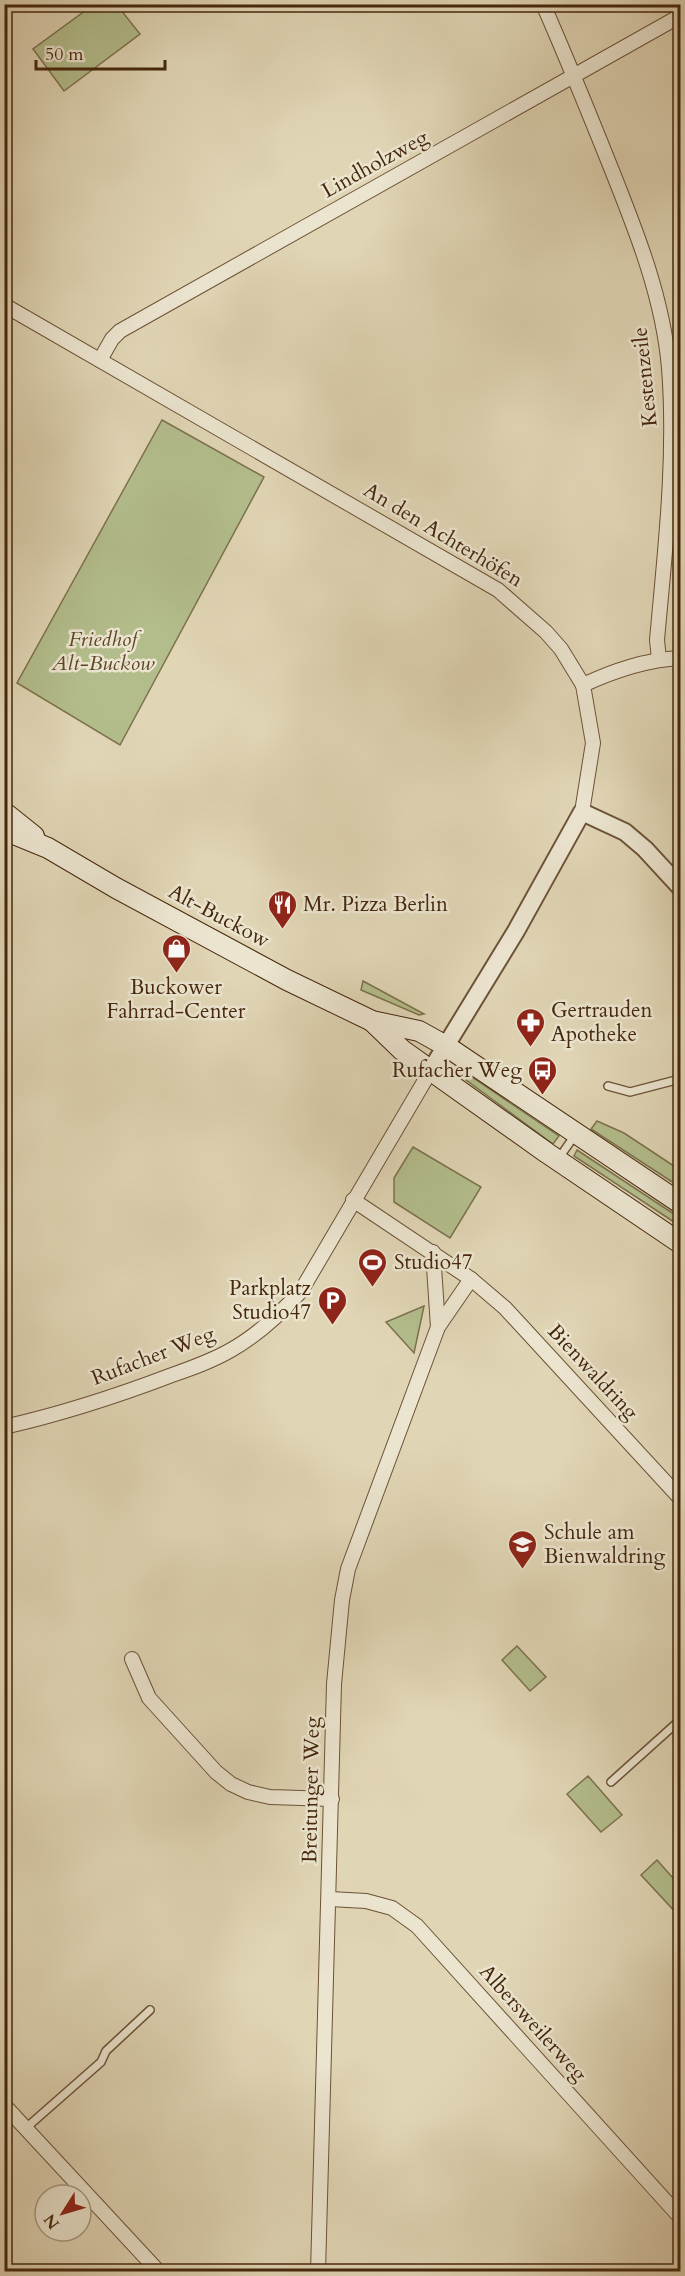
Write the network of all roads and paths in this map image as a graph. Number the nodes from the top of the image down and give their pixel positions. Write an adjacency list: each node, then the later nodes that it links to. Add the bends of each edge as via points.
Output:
1 (543, 4): 3 (street, Kestenzeile)
2 (681, 16): 3 (street, Lindholzweg)
3 (574, 76): 5 (street, Lindholzweg, via 120,331); 7 (street, Kestenzeile, via 654,284 668,366 672,423 670,487)
4 (4, 305): 5 (street, An den Achterhöfen)
5 (100, 360): 8 (street, An den Achterhöfen, via 498,590 546,632)
6 (681, 658): 7 (street)
7 (658, 659): 8 (street, via 615,670)
8 (583, 686): 10 (street, An den Achterhöfen, via 593,743)
9 (4, 812): 12 (main road, Alt-Buckow)
10 (582, 812): 13 (street, via 625,832); 15 (street, An den Achterhöfen)
11 (4, 830): 12 (main road, Alt-Buckow)
12 (48, 848): 14 (main road, Alt-Buckow, via 227,948)
13 (681, 887)
14 (372, 1021): 15 (main road, via 418,1031); 16 (main road, via 402,1050)
15 (446, 1046): 16 (street, Rufacher Weg); 19 (main road)
16 (431, 1070): 20 (main road); 21 (street, Rufacher Weg)
17 (681, 1079): 18 (lane, via 630,1092)
18 (608, 1086)
19 (576, 1133): 20 (lane); 22 (main road)
20 (558, 1160): 23 (main road)
21 (353, 1200): 24 (street); 27 (street, Rufacher Weg, via 301,1291 277,1317 231,1350 138,1389)
22 (681, 1203)
23 (681, 1243)
24 (432, 1252): 25 (street); 26 (street, Breitunger Weg)
25 (471, 1279): 26 (street, Breitunger Weg); 28 (street, Bienwaldring, via 505,1308)
26 (438, 1327): 32 (street, Breitunger Weg, via 348,1569 334,1684)
27 (4, 1426)
28 (681, 1498)
29 (132, 1659): 32 (street, via 149,1698 231,1784 270,1797)
30 (681, 1720): 31 (lane)
31 (611, 1782)
32 (332, 1799): 33 (street, Breitunger Weg)
33 (330, 1899): 37 (street, Albersweilerweg, via 366,1901 392,1908 417,1926); 39 (street, Breitunger Weg)
34 (150, 2010): 36 (lane, via 106,2051 101,2062)
35 (4, 2105): 36 (street)
36 (26, 2128): 38 (street)
37 (681, 2217)
38 (159, 2271)
39 (318, 2271)

